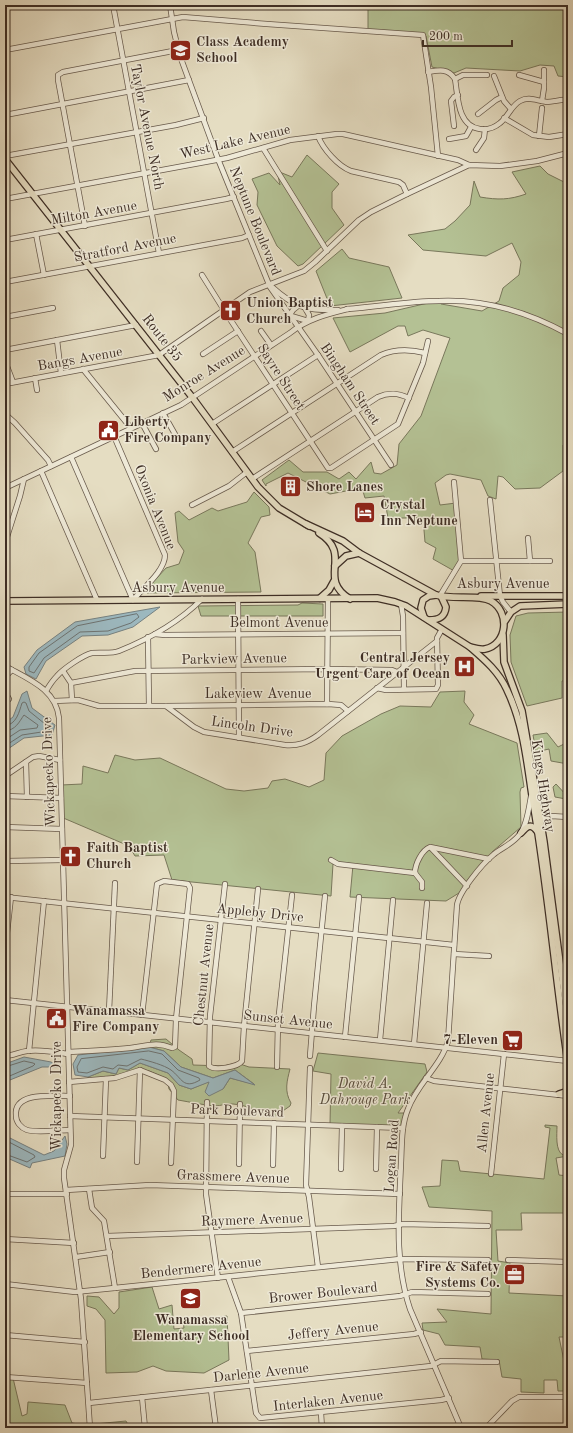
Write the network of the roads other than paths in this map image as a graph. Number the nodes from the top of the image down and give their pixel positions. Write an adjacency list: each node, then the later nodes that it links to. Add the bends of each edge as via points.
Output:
1 (113, 5): 4 (street, Taylor Avenue North)
2 (170, 5): 3 (street, Neptune Boulevard)
3 (172, 19): 4 (street); 6 (street, Neptune Boulevard); 9 (street, via 183,16 423,35)
4 (117, 29): 5 (street); 7 (street, Taylor Avenue North)
5 (5, 50)
6 (178, 50): 7 (street); 14 (street, Neptune Boulevard)
7 (123, 61): 16 (street, Taylor Avenue North); 21 (street, via 58,75)
8 (544, 70): 15 (street)
9 (428, 72): 13 (street, via 445,70); 40 (street)
10 (487, 75): 13 (street)
11 (519, 75): 15 (street)
12 (494, 76): 18 (street)
13 (455, 79): 17 (street)
14 (189, 80): 16 (street); 26 (street, Neptune Boulevard)
15 (544, 82): 20 (street)
16 (129, 92): 21 (street); 31 (street, Taylor Avenue North)
17 (458, 95): 28 (street, via 451,101); 29 (street, via 461,115)
18 (502, 97): 23 (street); 24 (street)
19 (568, 100): 20 (street)
20 (542, 102): 23 (street, via 527,99 518,102)
21 (62, 104): 25 (street); 36 (street)
22 (542, 108): 34 (street)
23 (511, 109): 27 (street)
24 (478, 114)
25 (5, 115)
26 (204, 118): 31 (street); 42 (street, Neptune Boulevard)
27 (504, 118): 30 (street, via 499,124); 34 (street, via 528,133)
28 (454, 126)
29 (471, 127): 30 (street); 35 (street, via 466,136)
30 (485, 129): 38 (street, via 484,138)
31 (136, 132): 36 (street); 44 (street, Taylor Avenue North)
32 (568, 134): 34 (street)
33 (318, 136): 37 (street, West Lake Avenue, via 290,140); 40 (street, West Lake Avenue, via 343,134); 47 (street, via 323,147 344,168 399,182)
34 (540, 136)
35 (449, 139)
36 (70, 144): 41 (street); 45 (street)
37 (263, 148): 42 (street, West Lake Avenue); 56 (street)
38 (476, 150)
39 (568, 153): 43 (street, via 505,166)
40 (438, 156): 43 (street, West Lake Avenue)
41 (5, 158): 46 (main road, Route 35)
42 (218, 159): 44 (street, West Lake Avenue); 48 (street, Neptune Boulevard)
43 (468, 165): 47 (street)
44 (144, 172): 45 (street, West Lake Avenue); 50 (street, Taylor Avenue North)
45 (77, 185): 46 (street, West Lake Avenue); 51 (street)
46 (32, 193): 49 (street, West Lake Avenue); 52 (main road, Route 35)
47 (407, 194): 56 (street, via 359,220)
48 (234, 197): 50 (street, Milton Avenue); 54 (street, Neptune Boulevard)
49 (5, 199)
50 (152, 213): 51 (street, Milton Avenue); 57 (street, Taylor Avenue North)
51 (85, 226): 52 (street, Milton Avenue)
52 (61, 230): 53 (street, Milton Avenue); 58 (main road, Route 35)
53 (36, 234): 55 (street, Milton Avenue); 59 (street)
54 (249, 235): 57 (street, Stratford Avenue); 62 (street, Neptune Boulevard)
55 (5, 240)
56 (327, 251): 62 (street, via 304,271)
57 (159, 253): 58 (street, Stratford Avenue)
58 (90, 266): 59 (street, Stratford Avenue); 71 (main road, Route 35)
59 (44, 275): 61 (street, Stratford Avenue)
60 (202, 275): 67 (street, Sayre Street)
61 (5, 282)
62 (269, 284): 63 (street, Neptune Boulevard); 67 (street, via 250,292); 68 (street, Bingham Street)
63 (298, 306): 65 (street, Neptune Boulevard); 68 (street)
64 (53, 308): 69 (street)
65 (305, 308): 66 (street, Neptune Boulevard); 70 (street, via 309,315)
66 (348, 309): 70 (street, Monroe Avenue); 75 (street, Neptune Boulevard, via 427,301 470,302 513,310)
67 (224, 310): 73 (street, Sayre Street); 82 (street)
68 (289, 316): 70 (street); 72 (street, Bingham Street)
69 (5, 317)
70 (308, 321): 72 (street, Monroe Avenue)
71 (136, 325): 76 (street); 82 (main road, Route 35)
72 (298, 326): 78 (street, Monroe Avenue); 83 (street, Bingham Street)
73 (238, 331): 81 (street); 84 (street, Sayre Street)
74 (261, 331): 78 (street)
75 (568, 334)
76 (57, 340): 79 (street); 87 (street)
77 (428, 341): 80 (street)
78 (271, 346): 84 (street, Monroe Avenue)
79 (5, 350)
80 (425, 353): 90 (street, via 405,350 387,353); 95 (street)
81 (203, 354)
82 (159, 355): 86 (street, Bangs Avenue); 94 (main road, Route 35)
83 (318, 355): 90 (street, Bingham Street); 92 (street)
84 (254, 356): 92 (street, Sayre Street); 94 (street, Monroe Avenue)
85 (5, 361): 89 (street)
86 (83, 369): 87 (street, Bangs Avenue); 102 (street)
87 (61, 373): 88 (street, Bangs Avenue)
88 (35, 378): 89 (street, Bangs Avenue); 93 (street)
89 (13, 382): 91 (street, Bangs Avenue)
90 (337, 383): 96 (street, Bingham Street); 98 (street)
91 (5, 384)
92 (273, 385): 98 (street, Sayre Street); 101 (street)
93 (37, 390)
94 (192, 397): 97 (street, Monroe Avenue); 101 (main road, Route 35)
95 (409, 398): 96 (street, via 398,394 385,394); 105 (street, via 398,424)
96 (355, 412): 105 (street, Bingham Street); 106 (street)
97 (162, 413): 100 (street, Monroe Avenue); 104 (street)
98 (292, 413): 106 (street, Sayre Street); 108 (street)
99 (5, 414): 111 (street, via 15,422)
100 (142, 423): 102 (street, Monroe Avenue); 107 (street)
101 (212, 424): 108 (main road, Route 35)
102 (131, 428): 103 (street, Monroe Avenue)
103 (114, 436): 109 (street, Monroe Avenue); 138 (street, Oxonia Avenue, via 165,555 160,570)
104 (176, 436)
105 (374, 440): 106 (street, Sayre Street, via 331,468 327,467); 110 (street, Bingham Street)
106 (310, 441): 115 (street)
107 (156, 449)
108 (232, 452): 113 (main road, Route 35)
109 (71, 457): 111 (street, Monroe Avenue); 138 (street)
110 (391, 465)
111 (51, 466): 112 (street, Monroe Avenue)
112 (41, 471): 114 (street, Monroe Avenue); 137 (street)
113 (247, 472): 115 (main road, Route 35); 119 (street, via 229,486)
114 (24, 479): 117 (street, Monroe Avenue); 122 (street)
115 (252, 479): 120 (main road, Route 35, via 279,508)
116 (454, 482): 127 (street)
117 (5, 488)
118 (490, 500): 124 (street)
119 (192, 505)
120 (306, 524): 123 (main road, via 336,537); 128 (main road, via 331,541)
121 (528, 538): 125 (street)
122 (5, 542)
123 (359, 553): 128 (main road, via 346,556); 130 (main road)
124 (496, 561): 125 (street); 127 (street); 131 (street)
125 (530, 561): 126 (street)
126 (550, 561)
127 (461, 562): 130 (street)
128 (336, 566): 129 (main road)
129 (334, 581): 133 (main road); 136 (main road, via 340,592)
130 (439, 595): 131 (main road, Asbury Avenue); 146 (main road, via 429,596 423,600 421,608); 146 (main road, via 446,607 444,614 437,619); 147 (main road, via 490,600 499,609)
131 (500, 596): 132 (main road, Asbury Avenue); 144 (street)
132 (568, 596)
133 (320, 598): 135 (main road, Asbury Avenue); 139 (main road, Asbury Avenue)
134 (202, 599): 135 (main road, Asbury Avenue); 138 (main road, Asbury Avenue); 149 (street, via 187,613)
135 (238, 599): 152 (street)
136 (351, 599): 139 (main road, Asbury Avenue); 141 (main road, Asbury Avenue, via 384,599)
137 (97, 600): 138 (main road, Asbury Avenue); 140 (main road, Asbury Avenue)
138 (133, 600)
139 (328, 600): 150 (street)
140 (5, 601)
141 (401, 604): 143 (main road, Asbury Avenue); 145 (street)
142 (568, 604): 144 (main road, Asbury Avenue, via 524,605)
143 (411, 609): 145 (street); 146 (main road, Kings Highway)
144 (511, 612): 147 (main road, Asbury Avenue)
145 (403, 616): 151 (street)
146 (427, 618): 148 (main road, Kings Highway)
147 (505, 621): 153 (main road, Kings Highway)
148 (442, 629): 155 (street); 156 (main road, Kings Highway)
149 (155, 634): 152 (street, Belmont Avenue); 154 (street)
150 (328, 634): 151 (street, Belmont Avenue); 152 (street, Belmont Avenue); 159 (street)
151 (403, 634): 158 (street)
152 (238, 635): 161 (street)
153 (503, 635): 156 (main road, via 494,645 487,648); 188 (main road, Kings Highway, via 504,662 522,711)
154 (148, 637): 162 (street, via 116,652 88,654); 163 (street)
155 (437, 641): 158 (street); 168 (street, via 437,688)
156 (470, 647): 183 (main road, Kings Highway, via 496,673 513,703 521,730)
157 (5, 666): 160 (street, Wickapecko Drive)
158 (404, 667): 164 (street, Lincoln Drive); 168 (street)
159 (328, 669): 161 (street, Parkview Avenue); 164 (street, Parkview Avenue); 174 (street)
160 (12, 670): 165 (street); 169 (street, Wickapecko Drive)
161 (238, 670): 163 (street, Parkview Avenue); 175 (street)
162 (63, 671): 166 (street); 169 (street)
163 (149, 671): 166 (street, Parkview Avenue, via 123,672); 176 (street)
164 (397, 672): 167 (street, Lincoln Drive)
165 (5, 678)
166 (71, 683): 171 (street)
167 (377, 688): 168 (street); 178 (street, Lincoln Drive)
168 (404, 689)
169 (46, 691): 172 (street, Wickapecko Drive)
170 (5, 692): 173 (street, via 10,699)
171 (72, 700): 172 (street); 176 (street, via 99,706)
172 (54, 701): 180 (street, Wickapecko Drive, via 59,718)
173 (5, 702)
174 (327, 704): 175 (street, Lakeview Avenue); 178 (street, Lakeview Avenue, via 341,705)
175 (238, 705): 177 (street, Lakeview Avenue); 179 (street)
176 (149, 706): 177 (street)
177 (166, 706): 179 (street, Lincoln Drive, via 199,730)
178 (348, 711): 179 (street, Lincoln Drive, via 301,745)
179 (239, 738)
180 (60, 760): 181 (street, via 37,756); 186 (street, Wickapecko Drive)
181 (26, 762): 182 (street); 185 (street)
182 (5, 776)
183 (532, 793): 188 (main road, Kings Highway); 191 (street)
184 (5, 796): 185 (street)
185 (27, 797): 186 (street)
186 (61, 798): 190 (street, Wickapecko Drive)
187 (568, 817): 188 (street, via 551,816)
188 (538, 819): 192 (main road, Kings Highway); 234 (main road, Kings Highway)
189 (5, 827): 190 (street)
190 (62, 829): 195 (street, Wickapecko Drive)
191 (521, 833): 192 (main road, via 530,825); 194 (street, Logan Road)
192 (538, 833): 247 (main road, Kings Highway)
193 (430, 847): 194 (street); 198 (street, via 416,865); 201 (street)
194 (489, 859): 201 (street, Logan Road)
195 (63, 860): 197 (street); 211 (street, Wickapecko Drive)
196 (331, 860): 198 (street, via 338,864)
197 (5, 861)
198 (415, 873): 202 (street, via 422,882)
199 (115, 884): 213 (street)
200 (225, 884): 216 (street, Chestnut Avenue)
201 (467, 886): 223 (street, Logan Road, via 457,902)
202 (422, 888)
203 (258, 889): 217 (street)
204 (292, 895): 218 (street)
205 (326, 896): 219 (street)
206 (5, 897): 207 (street, Appleby Drive)
207 (11, 897): 210 (street, Appleby Drive); 224 (street)
208 (359, 897): 220 (street)
209 (393, 900): 221 (street)
210 (44, 901): 211 (street, Appleby Drive); 228 (street)
211 (64, 903): 213 (street, Appleby Drive); 229 (street, Wickapecko Drive)
212 (427, 904): 222 (street)
213 (113, 908): 214 (street, Appleby Drive); 230 (street)
214 (153, 913): 215 (street, Appleby Drive); 215 (street, via 157,884 164,881 188,884 190,888); 231 (street)
215 (187, 916): 216 (street, Appleby Drive); 232 (street)
216 (221, 920): 217 (street, Appleby Drive); 233 (street, Chestnut Avenue)
217 (254, 924): 218 (street, Appleby Drive); 235 (street)
218 (288, 927): 219 (street, Appleby Drive); 236 (street)
219 (322, 931): 220 (street, Appleby Drive); 237 (street)
220 (356, 934): 221 (street, Appleby Drive); 238 (street)
221 (390, 938): 222 (street, Appleby Drive); 239 (street)
222 (424, 942): 223 (street, Appleby Drive); 240 (street)
223 (454, 945): 225 (street, Logan Road)
224 (5, 951)
225 (454, 954): 226 (street); 241 (street, Logan Road, via 450,1027)
226 (489, 956)
227 (5, 1000): 228 (street, Sunset Avenue)
228 (34, 1003): 229 (street, Sunset Avenue); 242 (street)
229 (67, 1007): 230 (street, Sunset Avenue); 243 (street, Wickapecko Drive)
230 (109, 1011): 231 (street, Sunset Avenue)
231 (142, 1015): 232 (street, Sunset Avenue)
232 (176, 1019): 233 (street, Sunset Avenue); 243 (street, via 174,1048 154,1044)
233 (210, 1022): 235 (street, Sunset Avenue); 235 (street, Chestnut Avenue, via 210,1067 218,1069 242,1063)
234 (568, 1023)
235 (244, 1026): 236 (street, Sunset Avenue)
236 (278, 1029): 237 (street, Sunset Avenue); 248 (street)
237 (311, 1033): 238 (street, Sunset Avenue); 246 (street)
238 (345, 1037): 239 (street, Sunset Avenue)
239 (380, 1040): 240 (street, Sunset Avenue)
240 (414, 1044): 241 (street, Sunset Avenue)
241 (446, 1048): 244 (street, Sunset Avenue); 251 (street, Logan Road)
242 (29, 1050): 243 (street); 245 (street)
243 (68, 1053): 253 (street, Wickapecko Drive)
244 (504, 1054): 247 (street, Sunset Avenue); 254 (street, Allen Avenue)
245 (5, 1056)
246 (310, 1056)
247 (568, 1062)
248 (277, 1067)
249 (310, 1068): 268 (street)
250 (140, 1070): 252 (street); 263 (street); 264 (street, via 171,1084 174,1091)
251 (426, 1078): 254 (street); 271 (street, Logan Road, via 411,1100)
252 (106, 1079): 253 (street); 262 (street)
253 (69, 1082): 257 (street, Wickapecko Drive)
254 (499, 1088): 256 (street); 280 (street, Allen Avenue)
255 (568, 1091): 256 (main road)
256 (559, 1094): 258 (street)
257 (70, 1096): 261 (street, Wickapecko Drive); 272 (street, via 25,1098 19,1104 16,1115 18,1123 27,1130)
258 (568, 1096)
259 (207, 1102): 265 (street)
260 (240, 1104): 266 (street)
261 (70, 1116): 262 (street, Park Boulevard); 272 (street, Wickapecko Drive)
262 (105, 1117): 263 (street, Park Boulevard); 273 (street)
263 (138, 1118): 264 (street, Park Boulevard); 274 (street)
264 (173, 1120): 265 (street, Park Boulevard); 275 (street)
265 (206, 1121): 266 (street, Park Boulevard); 281 (street)
266 (240, 1122): 267 (street, Park Boulevard); 276 (street)
267 (274, 1124): 268 (street, Park Boulevard); 277 (street)
268 (308, 1125): 269 (street, Park Boulevard); 283 (street)
269 (342, 1126): 270 (street, Park Boulevard); 279 (street)
270 (377, 1127): 271 (street, Park Boulevard); 278 (street)
271 (403, 1128): 286 (street, Logan Road)
272 (70, 1130): 284 (street, Wickapecko Drive, via 70,1149 64,1170)
273 (104, 1156)
274 (137, 1162)
275 (171, 1163)
276 (239, 1164)
277 (273, 1166)
278 (376, 1169)
279 (341, 1170)
280 (491, 1174)
281 (205, 1187): 282 (street, Grassmere Avenue, via 150,1185); 283 (street, Grassmere Avenue); 290 (street)
282 (89, 1189): 284 (street, Grassmere Avenue); 291 (street, via 92,1208 104,1221)
283 (307, 1191): 286 (street, Grassmere Avenue); 289 (street)
284 (66, 1192): 285 (street, Grassmere Avenue); 293 (street, Wickapecko Drive)
285 (5, 1194)
286 (400, 1194): 287 (street, Logan Road)
287 (398, 1225): 288 (street, Raymere Avenue); 289 (street, Raymere Avenue); 296 (street, Logan Road)
288 (488, 1226)
289 (313, 1229): 290 (street, Raymere Avenue); 300 (street)
290 (211, 1232): 291 (street, Raymere Avenue); 302 (street)
291 (107, 1236): 294 (street)
292 (5, 1239): 293 (street)
293 (74, 1243): 295 (street, Wickapecko Drive)
294 (110, 1252): 295 (street); 304 (street)
295 (76, 1257): 305 (street, Wickapecko Drive)
296 (400, 1259): 297 (street, Bendermere Avenue); 300 (street, Bendermere Avenue); 306 (street, Logan Road)
297 (488, 1260)
298 (508, 1260): 299 (street)
299 (568, 1262)
300 (318, 1267): 301 (street, Bendermere Avenue)
301 (228, 1277): 302 (street, Bendermere Avenue); 308 (street, Interlaken Avenue)
302 (218, 1278): 304 (street, Bendermere Avenue)
303 (5, 1284): 305 (street, Bendermere Avenue)
304 (115, 1288): 305 (street, Bendermere Avenue)
305 (80, 1292): 311 (street, Wickapecko Drive)
306 (406, 1294): 307 (street, Brower Boulevard); 308 (street, Brower Boulevard); 309 (street, Logan Road)
307 (488, 1294)
308 (241, 1313): 312 (street, Interlaken Avenue)
309 (421, 1332): 312 (street, Jeffery Avenue); 314 (street, Logan Road)
310 (5, 1335): 311 (street)
311 (85, 1342): 316 (street, Wickapecko Drive)
312 (247, 1351): 317 (street, Interlaken Avenue)
313 (497, 1362): 314 (street, Darlene Avenue, via 441,1361)
314 (435, 1364): 317 (street, Darlene Avenue); 321 (street, Logan Road)
315 (5, 1377): 316 (street)
316 (87, 1384): 322 (street, Wickapecko Drive)
317 (252, 1385): 318 (street, Darlene Avenue); 323 (street, Interlaken Avenue, via 256,1413 260,1418)
318 (211, 1390): 320 (street, Darlene Avenue); 326 (street)
319 (568, 1397): 329 (street, via 515,1398)
320 (142, 1398): 322 (street, Darlene Avenue); 325 (street)
321 (449, 1398): 323 (street, Interlaken Avenue); 328 (street, Logan Road)
322 (88, 1403): 324 (street, Wickapecko Drive)
323 (321, 1413): 327 (street)
324 (90, 1428)
325 (145, 1428)
326 (216, 1428)
327 (322, 1428)
328 (461, 1428)
329 (486, 1428)

